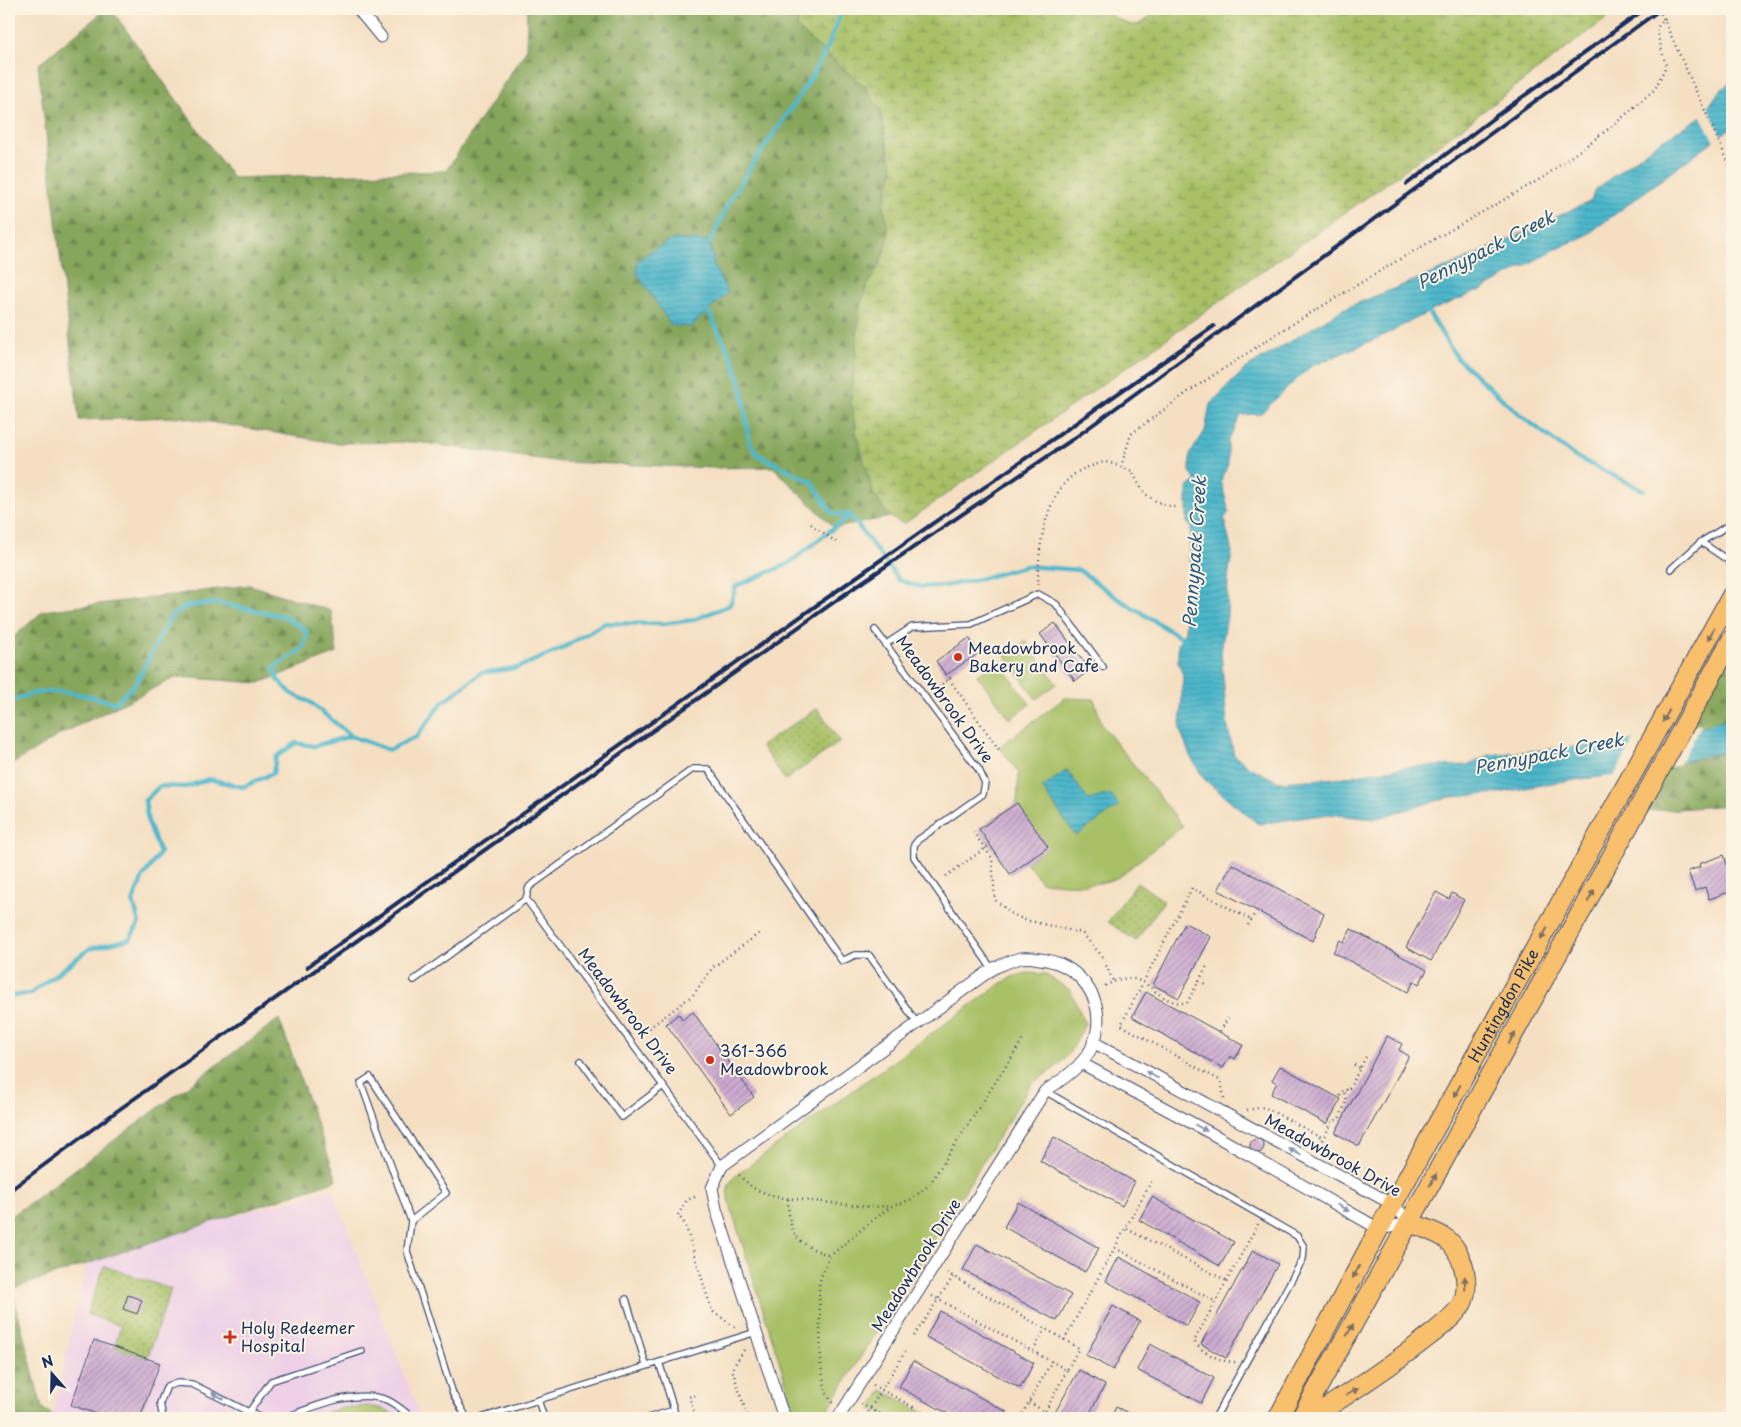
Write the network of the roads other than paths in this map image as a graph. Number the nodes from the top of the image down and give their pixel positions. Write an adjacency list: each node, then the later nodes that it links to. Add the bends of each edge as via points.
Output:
1 (358, 9): 2 (street)
2 (381, 37)
3 (1732, 523): 4 (lane)
4 (1701, 542): 5 (lane); 6 (lane, via 1729,561)
5 (1671, 569)
6 (1732, 570)
7 (1732, 595): 22 (main road, Huntingdon Pike, one-way to 22)
8 (875, 630): 10 (lane, Meadowbrook Drive)
9 (1732, 639): 24 (main road, Huntingdon Pike, one-way to 9)
10 (886, 644): 11 (lane, via 912,627 971,624 1038,594 1056,604); 13 (lane, Meadowbrook Drive, via 979,770 985,783 983,794 918,840 913,851 914,857)
11 (1103, 667)
12 (526, 899): 14 (lane); 15 (lane, via 529,887 693,769 708,769 842,961 855,955 869,955); 19 (lane, Meadowbrook Drive)
13 (992, 968): 15 (street, Meadowbrook Drive); 16 (street, Meadowbrook Drive, via 1022,957 1054,960 1074,970 1090,989 1097,1009 1097,1032)
14 (414, 980)
15 (917, 1023): 21 (street, Meadowbrook Drive)
16 (1093, 1042): 18 (street, Meadowbrook Drive); 22 (street, Meadowbrook Drive, one-way to 16)
17 (582, 1061): 19 (lane, via 622,1117)
18 (1081, 1063): 20 (street, Meadowbrook Drive); 25 (street, one-way to 25)
19 (663, 1086): 21 (lane, Meadowbrook Drive)
20 (1045, 1090): 42 (street, Meadowbrook Drive); 43 (lane, via 1297,1236 1304,1246 1303,1259)
21 (722, 1166): 27 (street, via 712,1188 713,1199)
22 (1394, 1204): 24 (street, Meadowbrook Drive); 25 (main road, Huntingdon Pike)
23 (411, 1221): 23 (lane, via 361,1083 370,1077 446,1194); 37 (lane, via 407,1251 453,1394)
24 (1410, 1223): 25 (street); 45 (main road, Huntingdon Pike, one-way to 24); 46 (main road, one-way to 24, via 1357,1390 1408,1352 1463,1302 1464,1272 1455,1248 1446,1238)
25 (1380, 1229): 44 (main road, Huntingdon Pike, one-way to 44)
26 (626, 1299): 30 (lane)
27 (756, 1332): 29 (lane); 41 (street)
28 (362, 1352): 32 (lane, via 271,1381)
29 (659, 1362): 30 (lane); 40 (lane, via 674,1410)
30 (646, 1366): 31 (lane)
31 (538, 1400): 38 (lane); 39 (lane)
32 (249, 1412): 33 (lane, one-way to 33, via 192,1384 178,1383 167,1386 160,1403); 34 (lane)
33 (163, 1418)
34 (261, 1418)
35 (284, 1418): 36 (lane, via 352,1397 387,1400)
36 (413, 1418)
37 (468, 1418)
38 (481, 1418)
39 (544, 1418)
40 (648, 1418)
41 (786, 1418)
42 (838, 1418)
43 (1215, 1418)
44 (1278, 1418)
45 (1301, 1418)
46 (1311, 1418)

